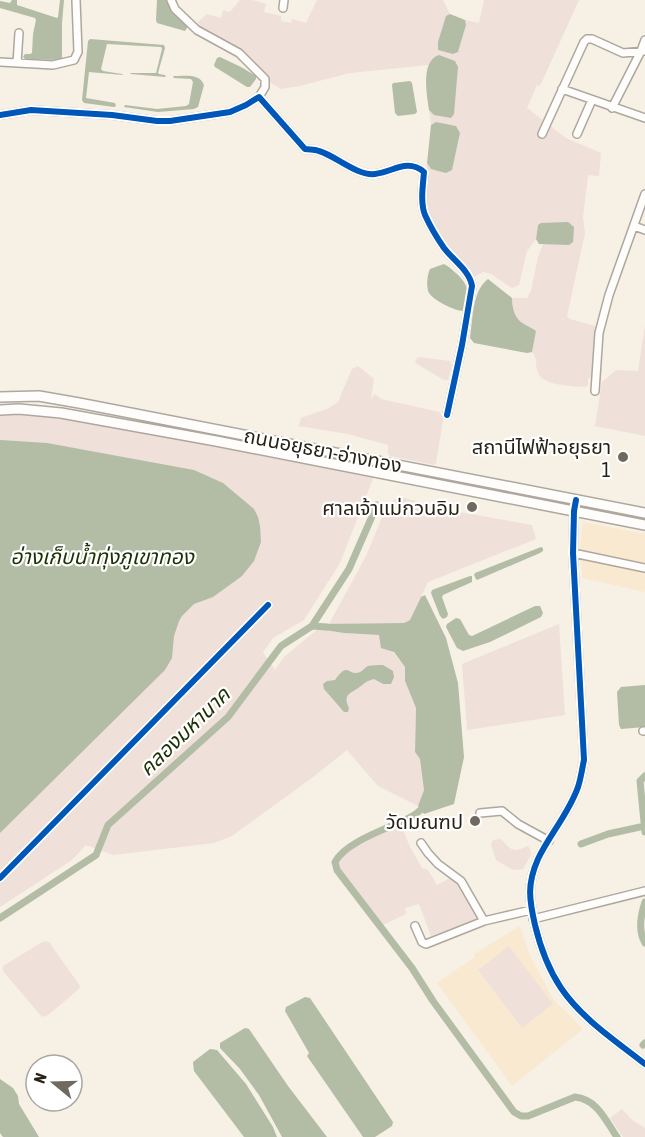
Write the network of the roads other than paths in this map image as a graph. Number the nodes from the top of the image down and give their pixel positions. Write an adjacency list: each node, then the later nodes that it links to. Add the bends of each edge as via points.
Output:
1 (76, 0): 7 (street, via 76,59 53,65)
2 (171, 0): 9 (street, via 197,30 239,53 265,80 266,87)
3 (19, 33): 7 (street)
4 (645, 40): 5 (street)
5 (643, 51): 8 (street, via 622,53 587,39); 11 (street)
6 (0, 62): 7 (street)
7 (17, 63)
8 (562, 89): 10 (street); 14 (street)
9 (259, 97): 12 (street, via 230,112 170,121 31,110); 22 (street, via 305,149 319,151 369,174 403,165 424,172 424,213 445,249 471,279 472,286)
10 (591, 100): 11 (street); 15 (street)
11 (612, 108): 13 (street)
12 (0, 115)
13 (645, 118)
14 (542, 134)
15 (577, 134)
16 (645, 194): 17 (street)
17 (634, 226): 18 (street); 19 (street, via 599,333)
18 (645, 230)
19 (595, 391)
20 (0, 397): 23 (main road, ถนนอยุธยา-อ่างทอง, via 39,396 79,403)
21 (0, 410): 24 (main road, ถนนอยุธยา-อ่างทอง, via 61,413)
22 (447, 415)
23 (576, 500): 24 (street); 25 (main road, ถนนอยุธยา-อ่างทอง)
24 (574, 511): 26 (main road, ถนนอยุธยา-อ่างทอง); 27 (street)
25 (645, 513)
26 (645, 525)
27 (573, 553): 28 (street); 31 (street, via 584,760 574,796)
28 (645, 568)
29 (268, 605): 33 (street)
30 (480, 813): 31 (street, via 502,811)
31 (549, 841): 35 (street, via 532,876)
32 (421, 843): 37 (street, via 438,864 460,881)
33 (0, 878)
34 (645, 891): 36 (street)
35 (531, 910): 36 (street); 37 (street)
36 (534, 919): 39 (street, via 538,940 564,991 595,1024)
37 (483, 921): 38 (street, via 426,944)
38 (415, 926)
39 (645, 1064)

